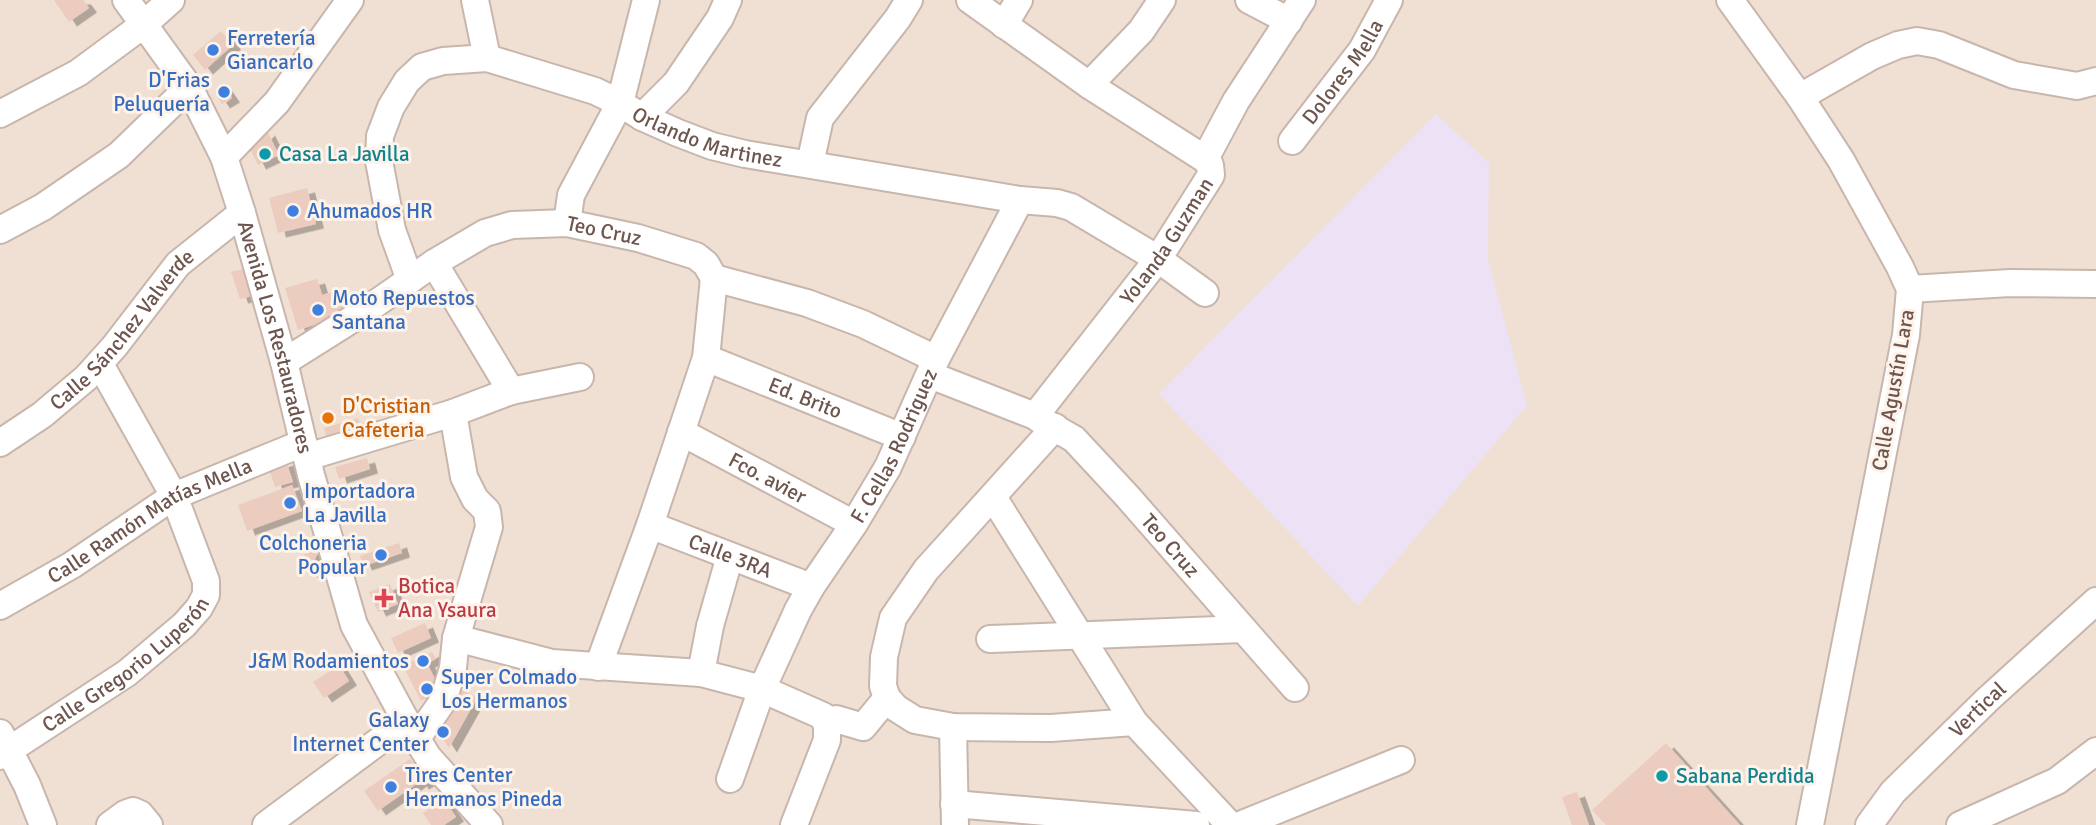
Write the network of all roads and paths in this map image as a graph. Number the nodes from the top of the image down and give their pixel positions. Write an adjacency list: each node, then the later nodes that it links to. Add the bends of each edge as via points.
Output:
1 (126, 0): 15 (street, Avenida Los Restauradores)
2 (170, 0): 15 (street)
3 (350, 0): 25 (street, via 277,102)
4 (475, 0): 17 (street)
5 (646, 0): 22 (street)
6 (728, 0): 22 (street, via 676,83)
7 (909, 0): 27 (street, via 820,118)
8 (970, 0): 16 (street)
9 (1019, 0): 16 (street)
10 (1162, 0): 19 (street, via 1141,31)
11 (1248, 0): 14 (street)
12 (1389, 0): 24 (street, Dolores Mella, via 1362,50)
13 (1730, 0): 21 (street, Calle Agustín Lara)
14 (1296, 11): 26 (street, Yolanda Guzman, via 1236,101)
15 (143, 25): 20 (street, Avenida Los Restauradores); 23 (street, via 78,73)
16 (1004, 25): 19 (street)
17 (487, 58): 22 (street, Orlando Martinez, via 595,92); 35 (street, Orlando Martinez, via 422,67 391,107 380,136 379,161 392,230)
18 (2096, 81): 21 (street, via 2077,86 2014,75 1939,45 1917,41 1872,56)
19 (1089, 85): 26 (street)
20 (189, 87): 25 (street, Avenida Los Restauradores); 31 (street, via 119,155)
21 (1800, 97): 37 (street, Calle Agustín Lara, via 1841,160)
22 (631, 110): 27 (street, Orlando Martinez, via 712,146); 30 (street, via 571,194)
23 (0, 114)
24 (1292, 141)
25 (224, 157): 29 (street, Avenida Los Restauradores)
26 (1205, 159): 32 (street, Yolanda Guzman, via 1211,175)
27 (810, 164): 28 (street, Orlando Martinez)
28 (1020, 200): 32 (street, Orlando Martinez, via 1071,206); 42 (street, F. Cellas Rodriguez)
29 (242, 213): 40 (street, Avenida Los Restauradores); 41 (street, Calle Sánchez Valverde, via 178,264)
30 (566, 223): 33 (street, Teo Cruz, via 512,225 485,233); 34 (street, Teo Cruz, via 696,256)
31 (0, 230)
32 (1158, 259): 38 (street, Orlando Martinez); 46 (street, Yolanda Guzman)
33 (434, 263): 35 (street, Teo Cruz); 44 (street)
34 (714, 278): 39 (street); 42 (street, Teo Cruz, via 807,303 863,324)
35 (410, 280): 40 (street, Teo Cruz)
36 (2096, 284): 37 (street)
37 (1910, 289): 87 (street, Calle Agustín Lara, via 1906,335)
38 (1205, 292)
39 (706, 358): 47 (street); 48 (street, Ed. Brito)
40 (284, 362): 50 (street, Avenida Los Restauradores)
41 (100, 363): 49 (street, Calle Sánchez Valverde, via 42,415); 51 (street, Calle Gregorio Luperón)
42 (933, 367): 46 (street, Teo Cruz); 48 (street, F. Cellas Rodriguez)
43 (580, 377): 44 (street, Calle Ramón Matías Mella)
44 (511, 391): 45 (street, Calle Ramón Matías Mella)
45 (453, 414): 50 (street, Calle Ramón Matías Mella); 61 (street, via 464,477 487,511 489,527)
46 (1035, 417): 52 (street, Yolanda Guzman); 59 (street, Teo Cruz, via 1074,439)
47 (681, 432): 53 (street, Fco. avier); 54 (street)
48 (902, 437): 53 (street, F. Cellas Rodriguez)
49 (0, 443)
50 (305, 450): 51 (street, Calle Ramón Matías Mella); 71 (street, Avenida Los Restauradores, via 354,625)
51 (174, 496): 58 (street, Calle Ramón Matías Mella, via 72,565); 72 (street, Calle Gregorio Luperón, via 206,581 206,595 199,608 127,673)
52 (993, 497): 60 (street); 67 (street, Yolanda Guzman, via 926,570 893,618 884,657)
53 (855, 524): 56 (street, F. Cellas Rodriguez)
54 (650, 525): 55 (street, Calle 3RA); 63 (street)
55 (730, 556): 56 (street, Calle 3RA); 64 (street)
56 (811, 587): 66 (street, F. Cellas Rodriguez)
57 (2096, 601): 88 (street, Vertical, via 1893,792)
58 (0, 606)
59 (1243, 629): 60 (street); 65 (street, Teo Cruz)
60 (1079, 635): 62 (street); 68 (street)
61 (456, 638): 63 (street, via 552,663); 71 (street, via 443,701)
62 (990, 639)
63 (598, 667): 64 (street)
64 (701, 673): 66 (street)
65 (1295, 688)
66 (762, 689): 69 (street, via 823,716); 75 (street, F. Cellas Rodriguez)
67 (887, 698): 69 (street, via 863,727 836,719); 70 (street, via 915,720)
68 (1134, 722): 70 (street, via 1051,728); 85 (street)
69 (827, 726): 83 (street, via 827,740)
70 (953, 727): 76 (street)
71 (412, 729): 81 (street); 82 (street, Avenida Los Restauradores, via 428,757)
72 (3, 746): 78 (street)
73 (2096, 751): 89 (street, via 2057,781)
74 (1401, 760): 86 (street)
75 (730, 779)
76 (955, 815): 77 (street)
77 (1130, 822): 84 (street)
78 (43, 825)
79 (110, 825): 80 (street, via 133,811)
80 (149, 825)
81 (266, 825)
82 (489, 825)
83 (794, 825)
84 (1196, 825)
85 (1230, 825)
86 (1240, 825)
87 (1810, 825)
88 (1869, 825)
89 (1960, 825)

